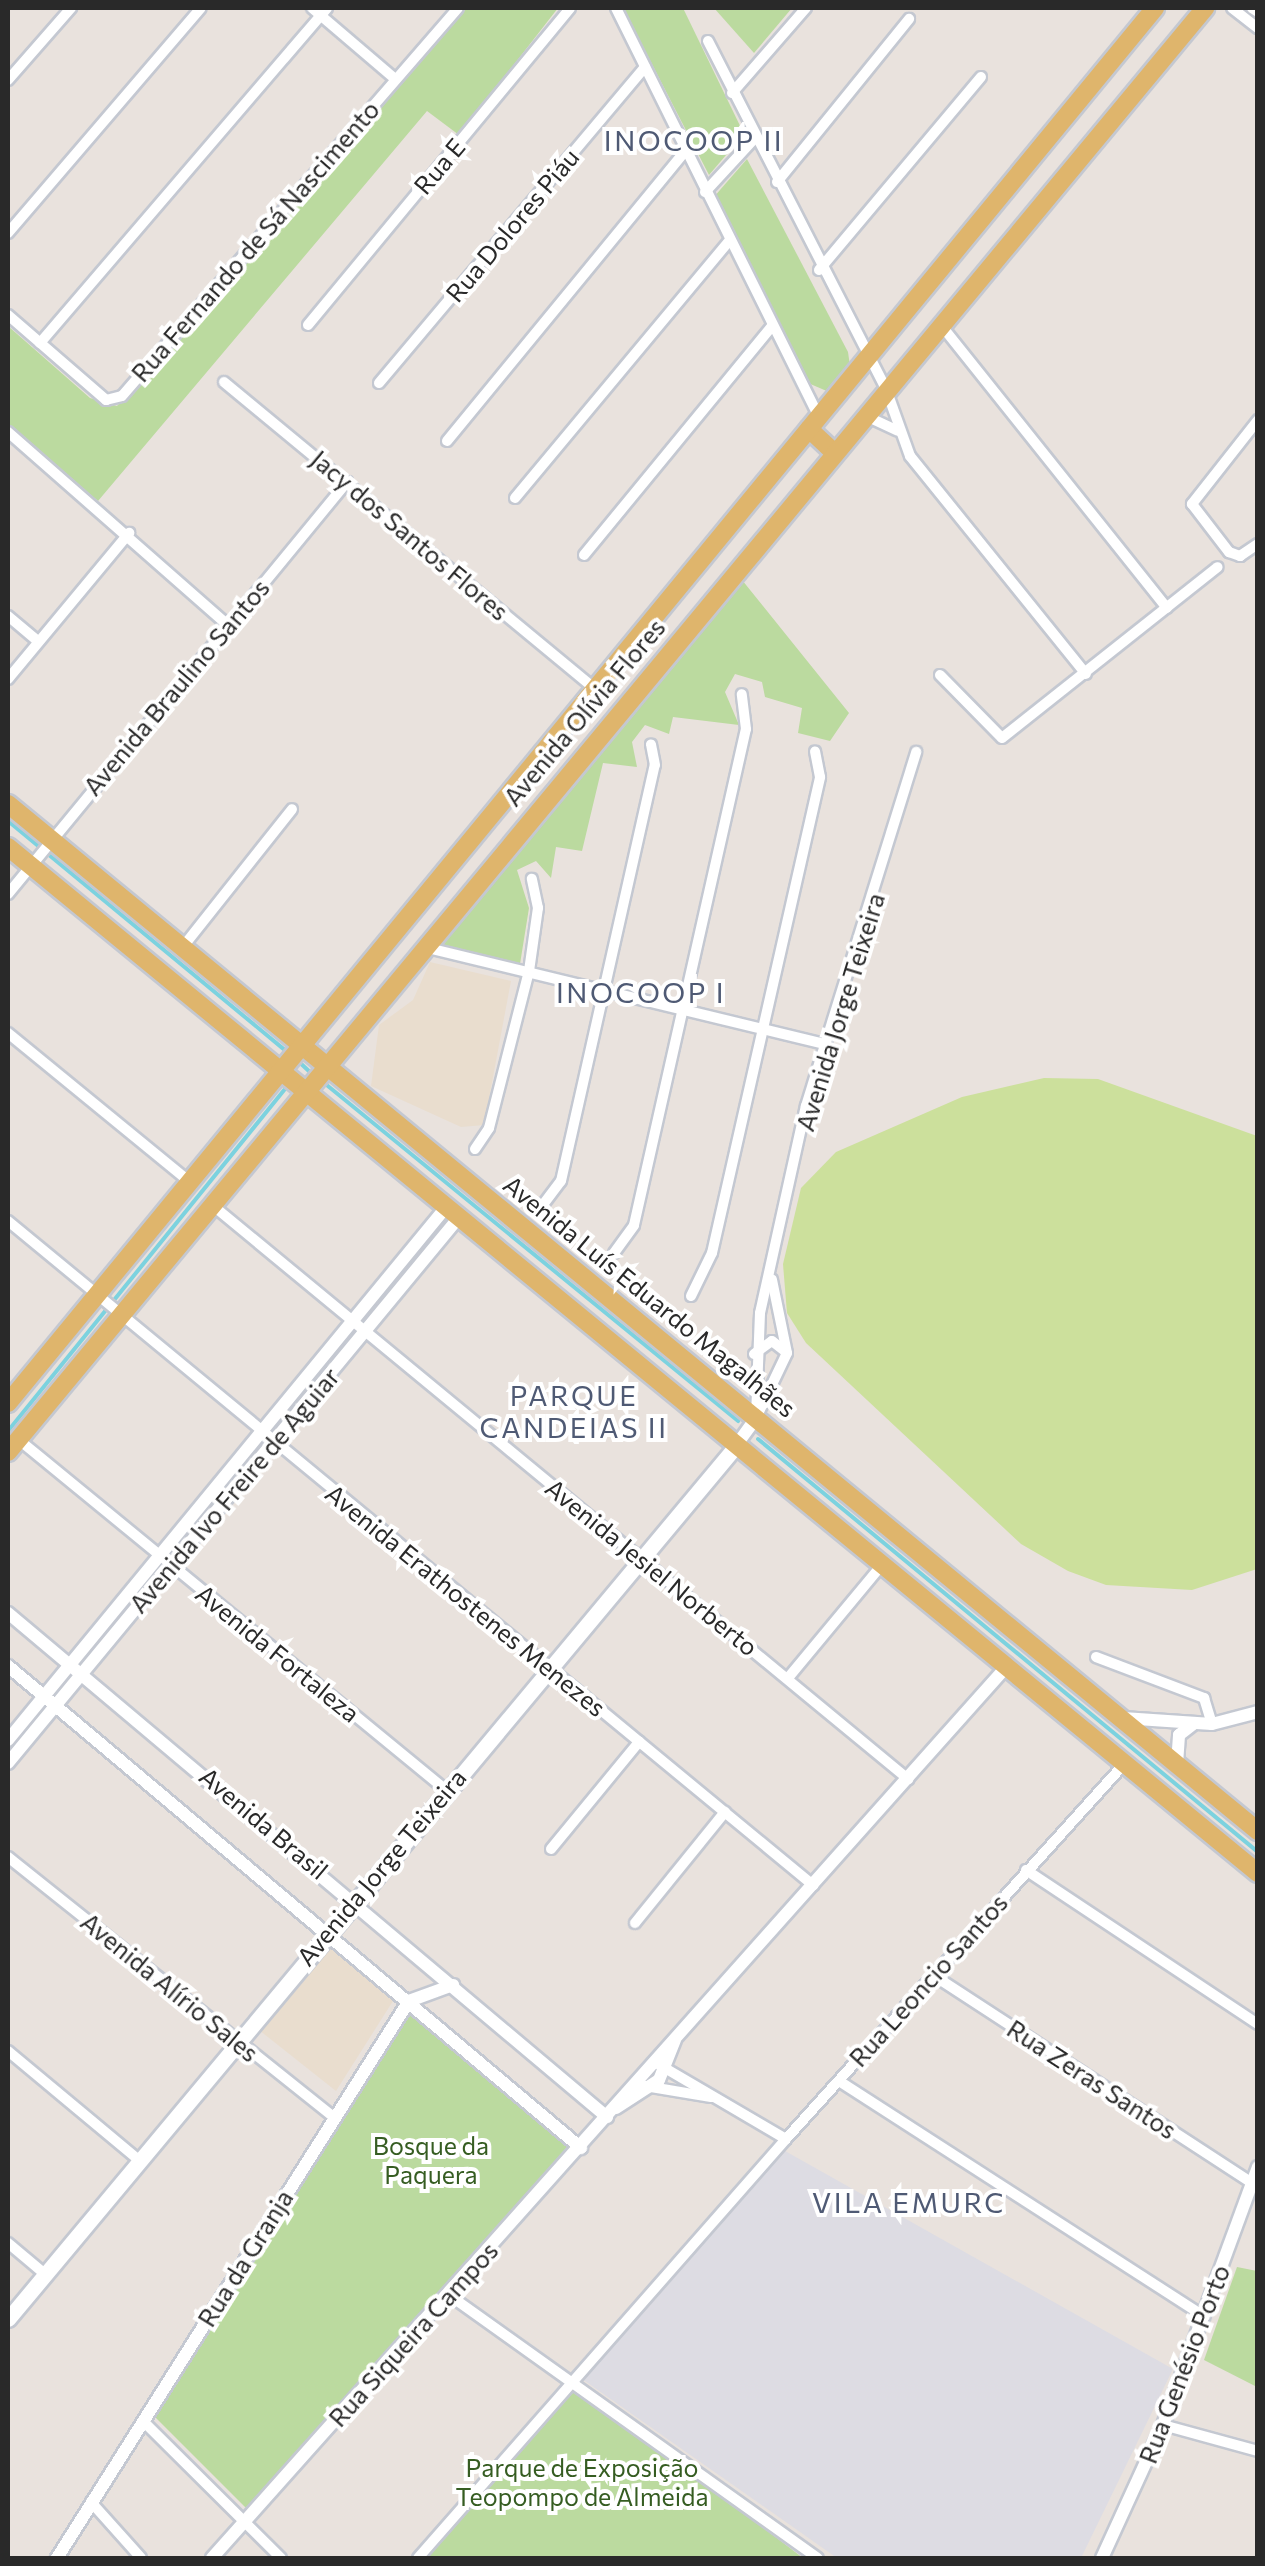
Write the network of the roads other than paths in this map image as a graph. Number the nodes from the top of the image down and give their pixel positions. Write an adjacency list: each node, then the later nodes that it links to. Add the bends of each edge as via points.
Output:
1 (70, 8): 17 (street)
2 (201, 8): 25 (street)
3 (458, 8): 16 (street, Rua Fernando de Sá Nascimento)
4 (570, 8): 30 (street, Rua E)
5 (616, 8): 14 (street)
6 (806, 8): 18 (street)
7 (1155, 8): 19 (main road, Avenida Olívia Flores)
8 (1205, 8): 21 (main road, Avenida Olívia Flores)
9 (1232, 8): 12 (street)
10 (320, 10): 16 (street); 32 (street)
11 (909, 19): 23 (street)
12 (1258, 28)
13 (708, 42): 18 (street)
14 (645, 67): 22 (street); 35 (street, Rua Dolores Piáu)
15 (981, 77): 27 (street)
16 (395, 79): 32 (street, Rua Fernando de Sá Nascimento, via 114,402)
17 (8, 80)
18 (732, 94): 20 (street)
19 (1062, 124): 21 (main road, via 1084,127); 33 (main road, Avenida Olívia Flores)
20 (754, 139): 23 (street); 24 (street)
21 (1086, 150): 29 (main road, Avenida Olívia Flores)
22 (685, 151): 24 (street); 42 (street)
23 (776, 182): 27 (street)
24 (705, 192): 26 (street)
25 (8, 233)
26 (729, 241): 31 (street); 45 (street)
27 (819, 270): 33 (street)
28 (8, 315): 32 (street)
29 (942, 325): 36 (main road, Avenida Olívia Flores); 50 (street)
30 (308, 326)
31 (772, 326): 39 (street); 48 (street)
32 (40, 343)
33 (865, 357): 36 (street); 39 (main road, Avenida Olívia Flores)
34 (224, 382): 44 (street, Jacy dos Santos Flores)
35 (379, 383)
36 (886, 389): 37 (main road, Avenida Olívia Flores); 40 (street)
37 (866, 416): 40 (street); 43 (main road, Avenida Olívia Flores)
38 (1258, 420): 47 (street, via 1192,504 1230,552 1240,556)
39 (814, 422): 43 (main road); 57 (main road, Avenida Olívia Flores)
40 (898, 431): 54 (street)
41 (8, 432): 46 (street)
42 (448, 441)
43 (835, 452): 68 (main road, Avenida Olívia Flores)
44 (346, 482): 52 (street, Avenida Braulino Santos); 57 (street, Jacy dos Santos Flores)
45 (515, 498)
46 (129, 533): 52 (street); 53 (street)
47 (1258, 544)
48 (584, 554)
49 (1218, 567): 50 (street)
50 (1167, 608): 54 (street)
51 (8, 616): 53 (street)
52 (228, 624): 64 (street, Avenida Braulino Santos)
53 (38, 641): 56 (street)
54 (1086, 674): 55 (street, via 1002,738)
55 (940, 675)
56 (8, 679)
57 (595, 689): 66 (main road, Avenida Olívia Flores)
58 (742, 694): 77 (street, via 748,717)
59 (651, 744): 76 (street, via 655,765)
60 (815, 751): 78 (street, via 820,777)
61 (916, 752): 81 (street, Avenida Jorge Teixeira)
62 (8, 804): 64 (main road, Avenida Luís Eduardo Magalhães)
63 (292, 809): 74 (street)
64 (48, 844): 67 (street, Avenida Braulino Santos); 74 (main road, Avenida Luís Eduardo Magalhães)
65 (8, 847): 67 (main road)
66 (459, 851): 68 (main road, via 463,868); 70 (main road, Avenida Olívia Flores)
67 (33, 863): 71 (street, Avenida Braulino Santos); 83 (main road)
68 (482, 874): 72 (main road, Avenida Olívia Flores)
69 (532, 879): 75 (street, via 538,908)
70 (431, 885): 72 (main road, via 449,883); 80 (main road, Avenida Olívia Flores)
71 (8, 894)
72 (461, 901): 73 (main road, Avenida Olívia Flores)
73 (423, 946): 75 (street); 82 (main road, Avenida Olívia Flores)
74 (182, 948): 80 (main road, Avenida Luís Eduardo Magalhães)
75 (528, 971): 76 (street); 85 (street, via 490,1128)
76 (605, 988): 77 (street); 87 (street, via 562,1182)
77 (684, 1004): 78 (street); 91 (street, via 634,1225)
78 (764, 1022): 81 (street); 94 (street, via 712,1253)
79 (8, 1032): 86 (street)
80 (302, 1044): 82 (main road, Avenida Luís Eduardo Magalhães); 83 (main road, Avenida Olívia Flores)
81 (826, 1044): 92 (street, Avenida Jorge Teixeira)
82 (326, 1062): 84 (main road, Avenida Olívia Flores); 101 (main road, Avenida Luís Eduardo Magalhães)
83 (281, 1070): 84 (main road); 86 (main road, Avenida Olívia Flores)
84 (305, 1089): 88 (main road, Avenida Olívia Flores); 89 (main road)
85 (475, 1148)
86 (190, 1182): 93 (main road, Avenida Olívia Flores)
87 (545, 1202)
88 (210, 1204): 95 (main road, Avenida Olívia Flores); 96 (street, Avenida Jesiel Norberto)
89 (453, 1211): 96 (street, Avenida Ivo Freire de Aguiar); 97 (street, Avenida Ivo Freire de Aguiar); 105 (main road)
90 (8, 1221): 93 (street)
91 (614, 1253)
92 (771, 1274): 98 (street, Avenida Jorge Teixeira); 99 (street, Avenida Jorge Teixeira)
93 (97, 1294): 95 (street, Avenida Erathostenes Menezes); 100 (main road, Avenida Olívia Flores)
94 (690, 1296)
95 (120, 1314): 102 (street, Avenida Erathostenes Menezes); 104 (main road, Avenida Olívia Flores)
96 (352, 1320): 97 (street, Avenida Jesiel Norberto); 102 (street, Avenida Ivo Freire de Aguiar)
97 (366, 1332): 103 (street, Avenida Ivo Freire de Aguiar); 107 (street, Avenida Jesiel Norberto)
98 (786, 1353): 99 (street, via 772,1341); 101 (street, Avenida Jorge Teixeira)
99 (754, 1354): 101 (street, Avenida Jorge Teixeira)
100 (8, 1402)
101 (758, 1414): 105 (street, Avenida Jorge Teixeira); 119 (main road, Avenida Luís Eduardo Magalhães)
102 (261, 1433): 103 (street, Avenida Erathostenes Menezes); 106 (street, Avenida Ivo Freire de Aguiar)
103 (274, 1442): 108 (street, Avenida Ivo Freire de Aguiar); 113 (street, Avenida Erathostenes Menezes)
104 (13, 1446): 106 (street, Avenida Fortaleza)
105 (735, 1446): 107 (main road, Avenida Jorge Teixeira); 109 (main road)
106 (159, 1555): 108 (street, Avenida Fortaleza); 115 (street, Avenida Ivo Freire de Aguiar)
107 (640, 1556): 113 (main road, Avenida Jorge Teixeira); 116 (street, Avenida Jesiel Norberto)
108 (170, 1565): 115 (street, Avenida Ivo Freire de Aguiar); 128 (street, Avenida Fortaleza)
109 (881, 1566): 114 (main road); 116 (street)
110 (8, 1613): 115 (street, Avenida Brasil)
111 (1096, 1657): 121 (street, via 1204,1698)
112 (8, 1666): 117 (street, Avenida Brasil)
113 (549, 1667): 123 (street, Avenida Erathostenes Menezes); 128 (main road, Avenida Jorge Teixeira)
114 (1006, 1667): 125 (main road); 127 (street, Rua Siqueira Campos)
115 (76, 1668): 117 (street, Avenida Ivo Freire de Aguiar); 136 (street, Avenida Brasil)
116 (788, 1678): 127 (street, Avenida Jesiel Norberto)
117 (49, 1701): 122 (street, Avenida Ivo Freire de Aguiar); 124 (street, Avenida Ivo Freire de Aguiar); 138 (street, Avenida Brasil)
118 (1258, 1712): 121 (street)
119 (1123, 1718): 120 (street); 126 (main road, Avenida Luís Eduardo Magalhães)
120 (1193, 1724): 121 (street); 126 (street, via 1179,1736)
121 (1212, 1724)
122 (8, 1740)
123 (638, 1742): 129 (street, Avenida Erathostenes Menezes); 131 (street)
124 (8, 1763)
125 (1124, 1763): 133 (street, Rua Leoncio Santos); 134 (main road)
126 (1177, 1764): 130 (main road, Avenida Luís Eduardo Magalhães)
127 (908, 1779): 135 (street, Rua Siqueira Campos)
128 (446, 1790): 136 (main road, Avenida Jorge Teixeira)
129 (725, 1812): 135 (street, Avenida Erathostenes Menezes); 137 (street)
130 (1258, 1831)
131 (551, 1849)
132 (8, 1857): 144 (street, Avenida Alírio Sales)
133 (1026, 1870): 139 (street, Rua Leoncio Santos); 142 (street)
134 (1258, 1874)
135 (814, 1885): 143 (street, Rua Siqueira Campos)
136 (356, 1899): 138 (main road, Avenida Jorge Teixeira); 140 (street, Avenida Brasil)
137 (635, 1923)
138 (327, 1934): 141 (street, Avenida Brasil); 144 (main road, Avenida Jorge Teixeira)
139 (934, 1975): 148 (street, Rua Leoncio Santos); 157 (street, Rua Zeras Santos)
140 (454, 1984): 141 (street); 151 (street, Avenida Brasil)
141 (409, 2000): 152 (street, Rua da Granja); 154 (street, Avenida Brasil)
142 (1258, 2024)
143 (675, 2038): 146 (street, Rua Siqueira Campos); 147 (street, Rua Siqueira Campos)
144 (236, 2041): 152 (street, Avenida Alírio Sales); 155 (main road, Avenida Jorge Teixeira)
145 (8, 2051): 155 (street)
146 (652, 2061): 147 (street); 149 (street, Rua Siqueira Campos)
147 (667, 2068): 149 (street, Rua Siqueira Campos); 150 (street)
148 (839, 2080): 153 (street, Rua Leoncio Santos); 161 (street)
149 (642, 2084): 150 (street); 151 (street, Rua Siqueira Campos)
150 (718, 2098): 153 (street)
151 (610, 2113): 154 (street, Rua Siqueira Campos)
152 (333, 2116): 164 (street, Rua da Granja)
153 (786, 2138): 163 (street, Rua Leoncio Santos)
154 (580, 2148): 160 (street, Rua Siqueira Campos)
155 (141, 2162): 159 (main road, Avenida Jorge Teixeira)
156 (1258, 2167): 157 (street, Rua Genésio Porto)
157 (1252, 2182): 161 (street, Rua Genésio Porto)
158 (8, 2244): 159 (street)
159 (45, 2274): 162 (main road, Avenida Jorge Teixeira)
160 (448, 2295): 163 (street); 168 (street, Rua Siqueira Campos)
161 (1205, 2317): 165 (street, Rua Genésio Porto)
162 (8, 2319)
163 (569, 2383): 173 (street, Rua Leoncio Santos); 174 (street)
164 (144, 2422): 167 (street, Rua da Granja); 168 (street)
165 (1163, 2425): 166 (street); 175 (street, Rua Genésio Porto)
166 (1258, 2451)
167 (91, 2502): 169 (street, Rua da Granja); 170 (street)
168 (244, 2523): 171 (street, Rua Siqueira Campos); 172 (street)
169 (57, 2558)
170 (141, 2558)
171 (212, 2558)
172 (281, 2558)
173 (418, 2558)
174 (818, 2558)
175 (1104, 2558)

